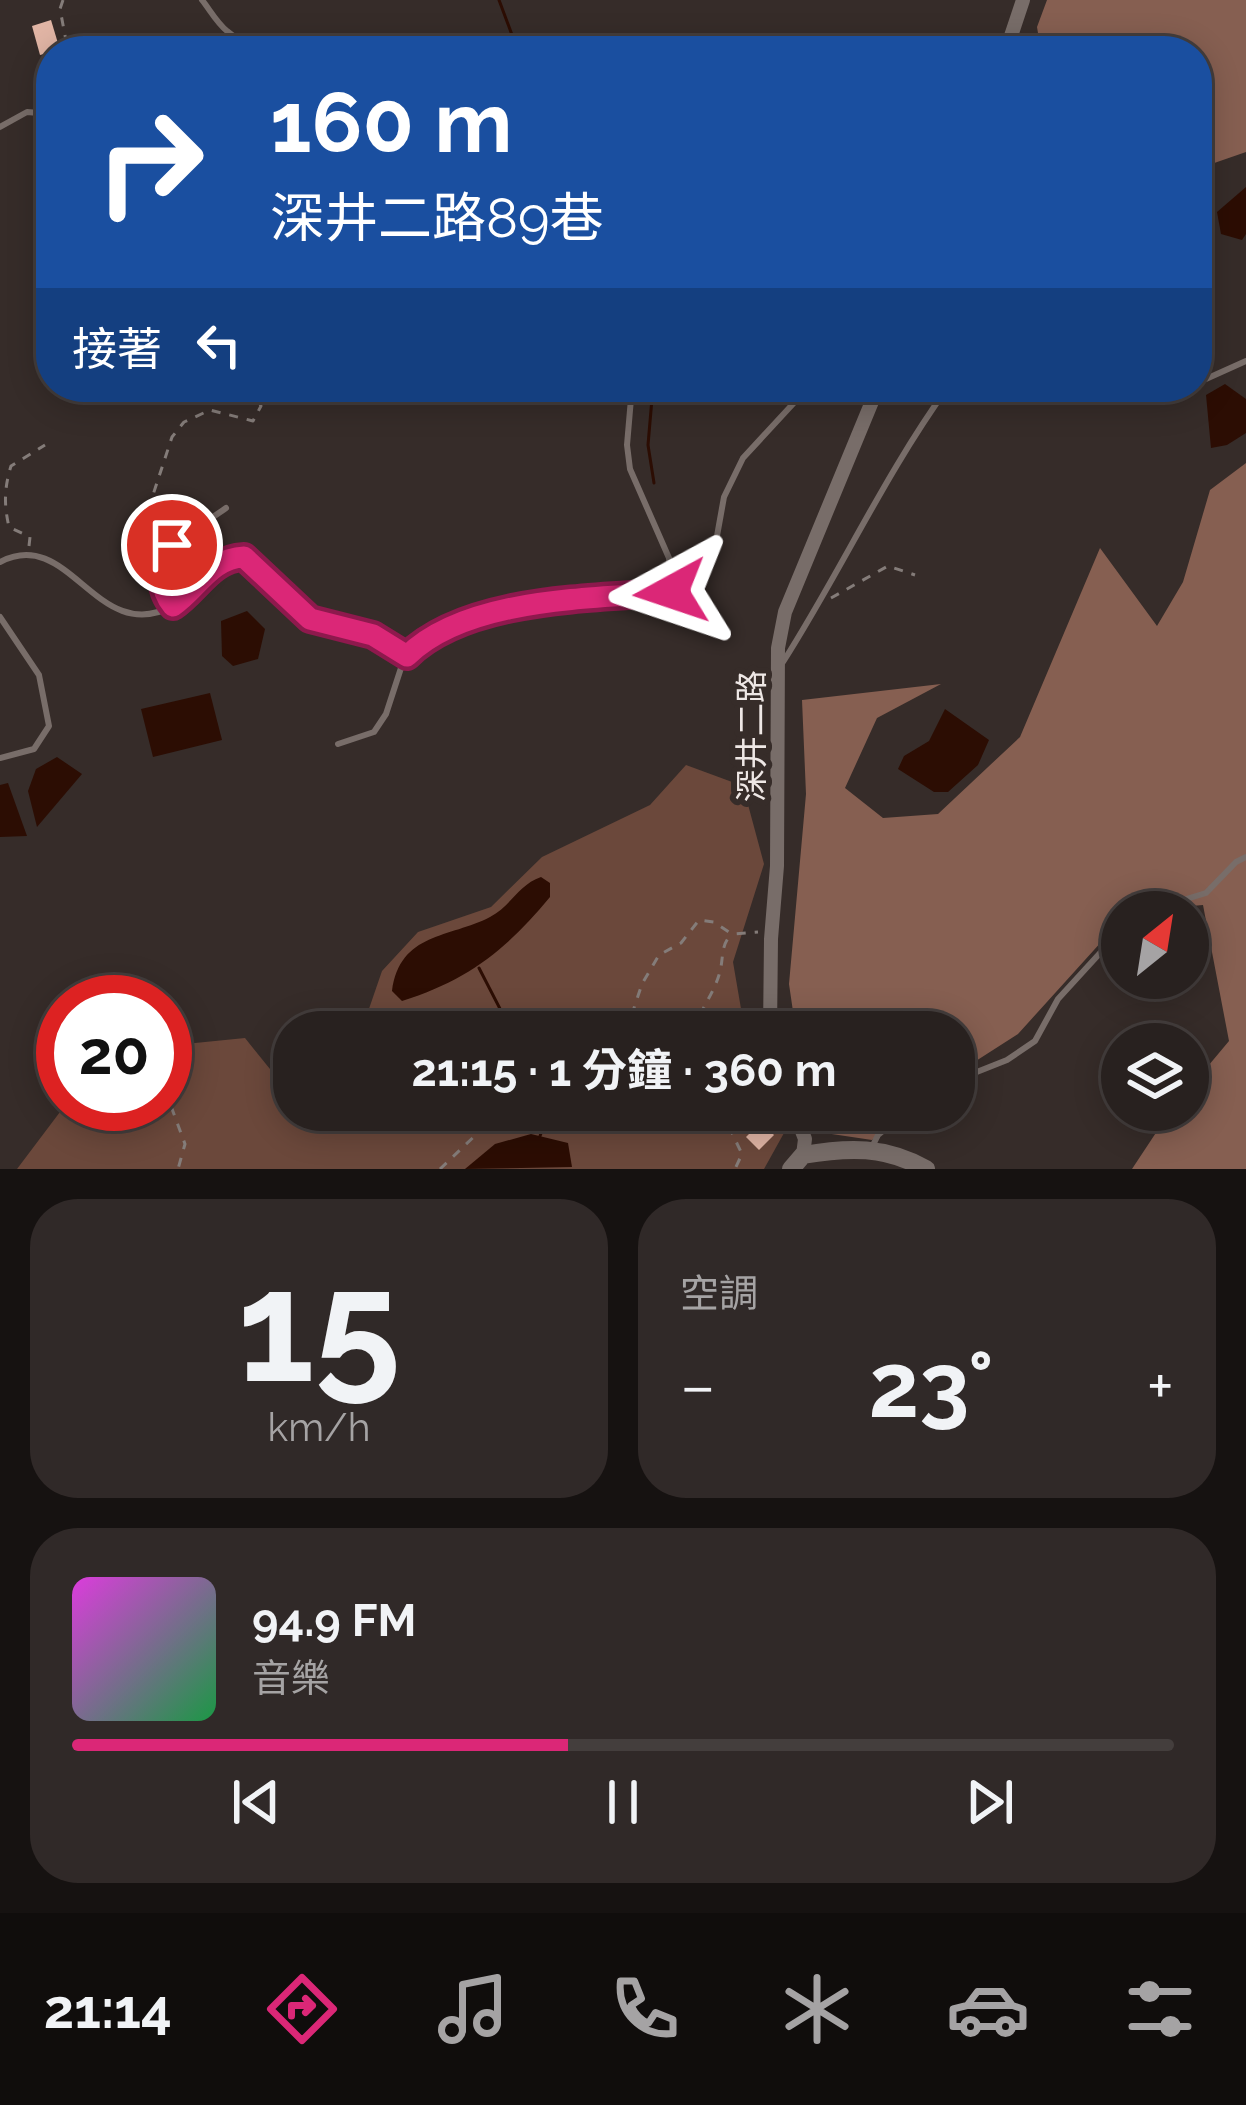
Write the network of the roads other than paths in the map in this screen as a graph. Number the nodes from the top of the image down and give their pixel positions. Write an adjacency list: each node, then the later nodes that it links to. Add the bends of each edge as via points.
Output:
1 (202, 0): 4 (lane)
2 (1023, 0): 3 (street)
3 (1014, 34): 5 (lane)
4 (234, 36)
5 (1011, 36)
6 (36, 113): 7 (lane)
7 (0, 127)
8 (1246, 361): 9 (lane)
9 (1212, 376)
10 (631, 402): 16 (lane, via 630,469 665,545)
11 (795, 402): 16 (lane, via 743,458 699,572)
12 (871, 402): 20 (street, 深井二路, via 785,612)
13 (937, 402): 20 (lane)
14 (226, 508): 17 (lane, via 172,545 162,574)
15 (0, 562): 17 (lane, via 29,554 55,563 131,616)
16 (671, 592): 19 (lane, via 530,603 473,619)
17 (173, 606): 19 (lane, via 203,575 244,557 310,619 373,635)
18 (0, 617): 22 (lane, via 39,675 49,726 34,748)
19 (407, 656): 21 (lane, via 374,732)
20 (777, 670): 26 (street, 深井二路)
21 (338, 744)
22 (0, 758)
23 (1246, 857): 24 (lane)
24 (1208, 891)
25 (1101, 952): 27 (lane, via 1058,999 1035,1041)
26 (770, 1011)
27 (975, 1073)
28 (802, 1131): 31 (street)
29 (883, 1131): 30 (lane)
30 (872, 1148): 31 (street); 32 (street)
31 (797, 1162)
32 (926, 1169)

